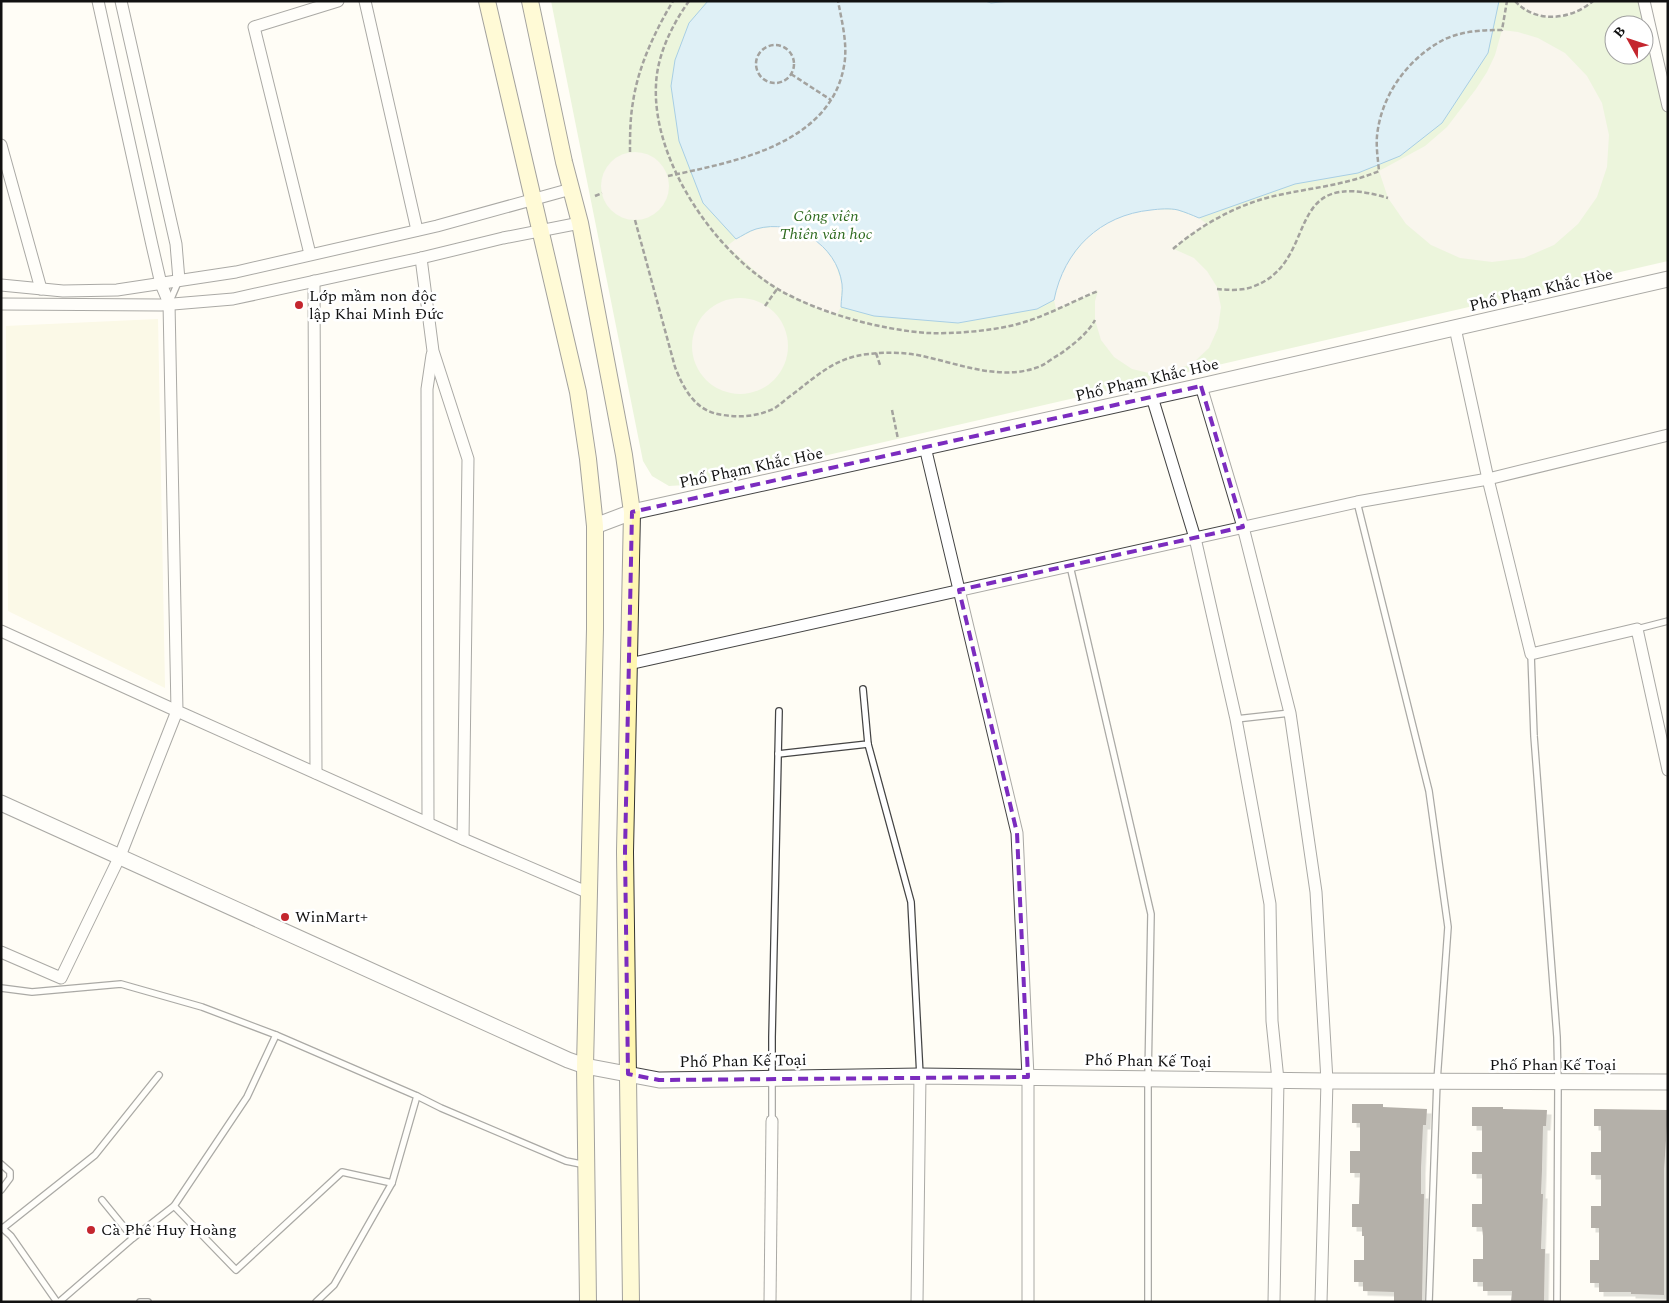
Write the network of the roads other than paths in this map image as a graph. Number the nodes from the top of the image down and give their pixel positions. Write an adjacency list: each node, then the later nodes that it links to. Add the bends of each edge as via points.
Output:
1 (98, 1): 20 (street)
2 (121, 1): 18 (street, via 176,244)
3 (338, 1): 15 (street, via 254,27)
4 (365, 1): 13 (street)
5 (487, 1): 11 (main road)
6 (530, 1): 10 (main road)
7 (1644, 1): 8 (street)
8 (1668, 106)
9 (1, 145): 22 (street)
10 (572, 190): 11 (street); 12 (main road)
11 (533, 200): 13 (street); 14 (main road)
12 (580, 223): 14 (street); 33 (main road)
13 (417, 230): 15 (street)
14 (541, 230): 16 (street); 34 (main road, via 578,392)
15 (310, 254): 18 (street, via 274,264)
16 (422, 258): 19 (street); 26 (street)
17 (1668, 279): 25 (street, Phố Phạm Khắc Hòe)
18 (179, 280): 20 (street); 23 (lane)
19 (314, 281): 23 (street, via 233,299); 52 (street)
20 (162, 284): 22 (street, via 116,290); 23 (street)
21 (1, 285): 22 (street)
22 (41, 289)
23 (169, 303): 24 (street); 45 (street)
24 (1, 304)
25 (1455, 328): 27 (street, Phố Phạm Khắc Hòe); 31 (street)
26 (433, 351): 54 (street, via 427,389); 55 (street, via 468,460)
27 (1201, 386): 28 (street, Phố Phạm Khắc Hòe); 35 (street)
28 (1152, 397): 30 (street, Phố Phạm Khắc Hòe); 36 (street)
29 (1668, 435): 31 (street)
30 (925, 447): 33 (street, Phố Phạm Khắc Hòe); 38 (street)
31 (1488, 478): 32 (street); 42 (street)
32 (1357, 502): 35 (street); 70 (lane, via 1429,791 1448,927)
33 (632, 512): 34 (street, Phố Phạm Khắc Hòe); 43 (main road)
34 (595, 526): 57 (main road, via 596,629)
35 (1243, 527): 36 (street); 47 (street)
36 (1195, 538): 37 (street); 48 (street)
37 (1070, 566): 38 (street); 66 (lane, via 1151,914)
38 (959, 590): 43 (street); 65 (street, via 1017,834)
39 (1668, 621): 40 (lane)
40 (1637, 629): 42 (street); 51 (street)
41 (1, 631): 45 (street)
42 (1531, 654): 72 (lane)
43 (629, 664): 62 (main road, via 625,852)
44 (863, 689): 49 (lane)
45 (177, 711): 52 (street); 56 (street)
46 (779, 711): 50 (lane)
47 (1290, 713): 48 (lane); 69 (street, via 1316,892)
48 (1236, 719): 68 (street, via 1270,904 1272,1021)
49 (868, 744): 50 (lane); 64 (lane, via 911,902)
50 (778, 754): 67 (lane)
51 (1668, 770)
52 (316, 774): 54 (street)
53 (1, 803): 56 (street, Phố Phan Kế Toại)
54 (428, 823): 55 (street)
55 (463, 839): 57 (street)
56 (120, 856): 58 (street, via 61,978); 61 (street, Phố Phan Kế Toại)
57 (589, 894): 61 (main road)
58 (1, 952)
59 (1, 988): 60 (lane, via 32,992 121,984 202,1007)
60 (276, 1035): 73 (lane); 80 (lane, via 247,1097)
61 (585, 1066): 62 (street, Phố Phan Kế Toại); 76 (main road)
62 (628, 1074): 67 (street, Phố Phan Kế Toại, via 659,1080); 88 (main road)
63 (159, 1075): 81 (lane, via 96,1155)
64 (920, 1076): 65 (street, Phố Phan Kế Toại); 67 (street, Phố Phan Kế Toại); 90 (street)
65 (1028, 1077): 66 (street, Phố Phan Kế Toại); 91 (street)
66 (1148, 1078): 68 (street, Phố Phan Kế Toại); 92 (lane)
67 (771, 1079): 74 (lane)
68 (1278, 1080): 69 (street, Phố Phan Kế Toại); 93 (street)
69 (1327, 1081): 70 (street, Phố Phan Kế Toại); 94 (street)
70 (1436, 1082): 72 (street, Phố Phan Kế Toại); 95 (lane)
71 (1668, 1082): 72 (street, Phố Phan Kế Toại)
72 (1558, 1083): 96 (lane)
73 (417, 1096): 76 (lane, via 566,1161); 77 (lane)
74 (772, 1121): 89 (street)
75 (1, 1164): 78 (lane, via 10,1172 10,1178)
76 (586, 1166): 87 (main road)
77 (392, 1183): 80 (lane, via 342,1172 236,1270); 86 (lane, via 334,1285)
78 (1, 1190)
79 (102, 1200): 82 (lane)
80 (174, 1206): 82 (lane)
81 (2, 1227): 83 (lane)
82 (133, 1238): 83 (lane)
83 (58, 1302)
84 (140, 1302): 85 (lane)
85 (148, 1302)
86 (316, 1302)
87 (588, 1302)
88 (631, 1302)
89 (770, 1302)
90 (917, 1302)
91 (1028, 1302)
92 (1148, 1302)
93 (1274, 1302)
94 (1322, 1302)
95 (1429, 1302)
96 (1556, 1302)

